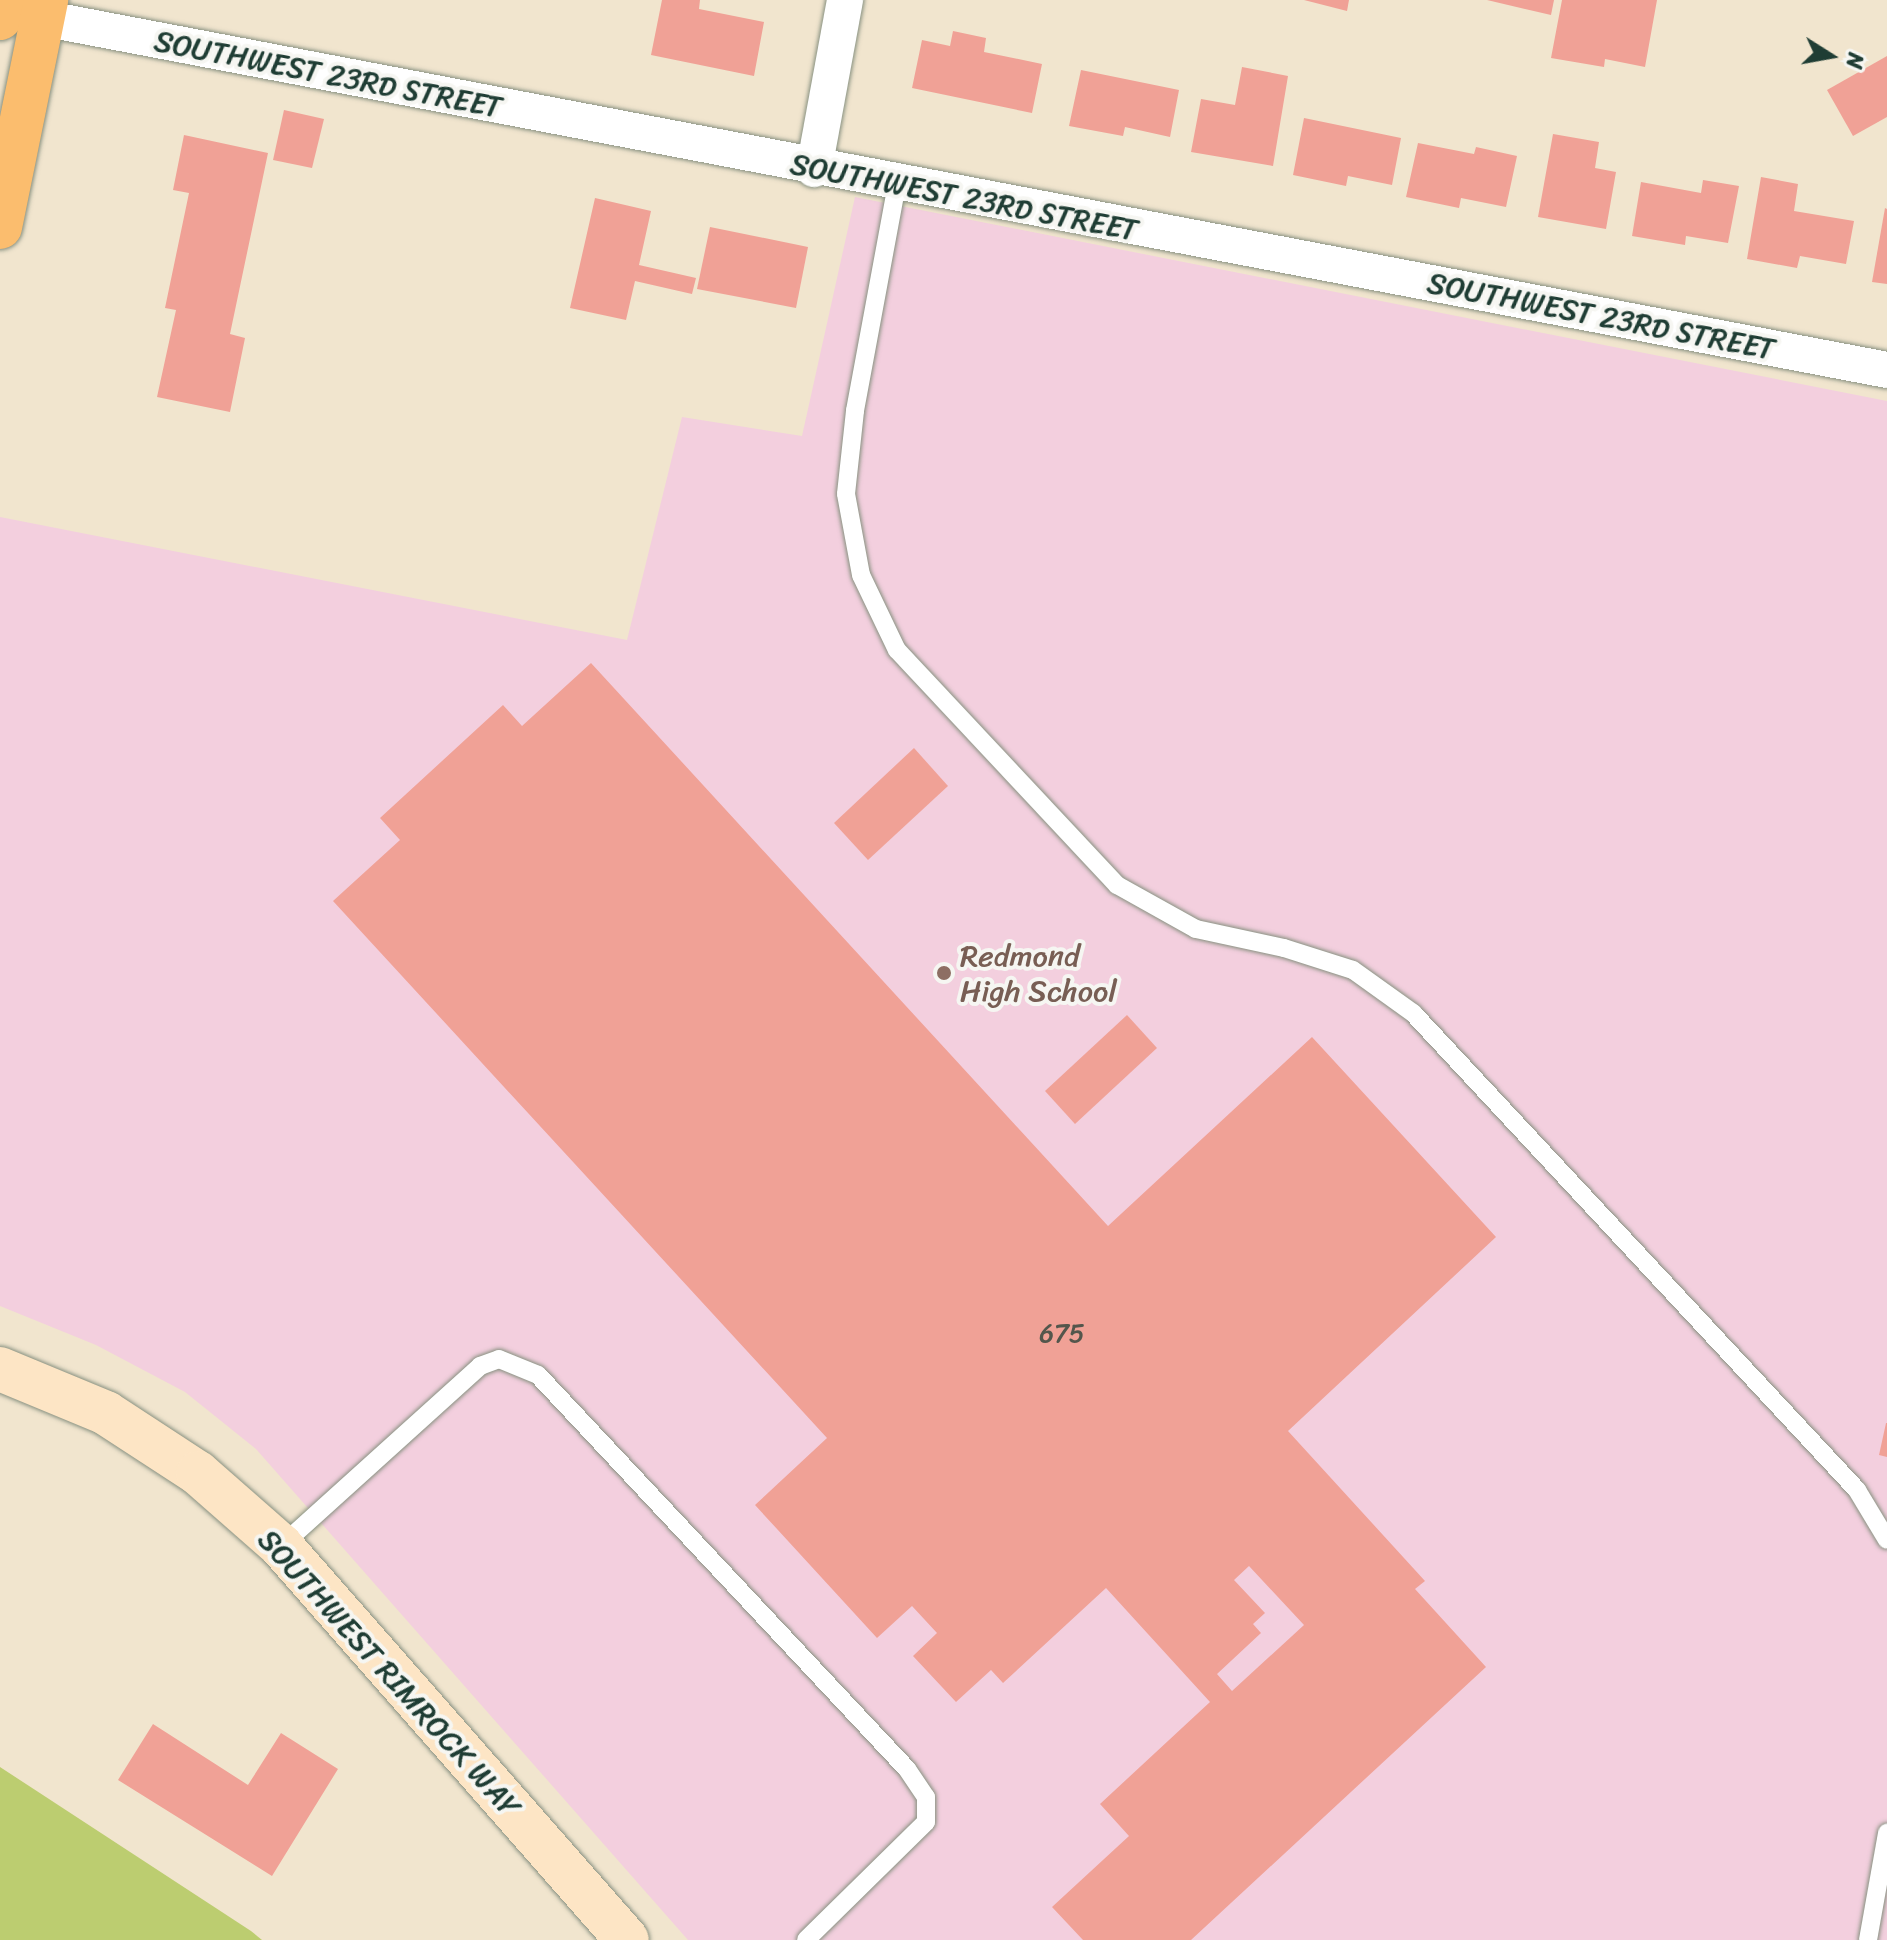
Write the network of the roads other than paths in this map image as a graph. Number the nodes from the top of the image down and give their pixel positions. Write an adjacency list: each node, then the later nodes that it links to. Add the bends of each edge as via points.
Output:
1 (3, 0): 3 (highway)
2 (845, 0): 4 (street)
3 (29, 12): 4 (street, SOUTHWEST 23RD STREET); 6 (highway)
4 (814, 169): 5 (street, SOUTHWEST 23RD STREET)
5 (897, 184): 7 (street, SOUTHWEST 23RD STREET); 9 (lane, via 855,411 846,494 861,575 897,650 1117,885 1196,929 1353,970 1413,1013 1857,1490)
6 (0, 227)
7 (1887, 370)
8 (0, 1369): 10 (main road, SOUTHWEST RIMROCK WAY, via 106,1413 198,1473)
9 (1887, 1540)
10 (281, 1546): 12 (main road, SOUTHWEST RIMROCK WAY); 13 (lane, via 480,1366 499,1359 538,1375 907,1769 926,1797 926,1822)
11 (1887, 1833): 14 (lane)
12 (627, 1940)
13 (806, 1940)
14 (1868, 1940)

